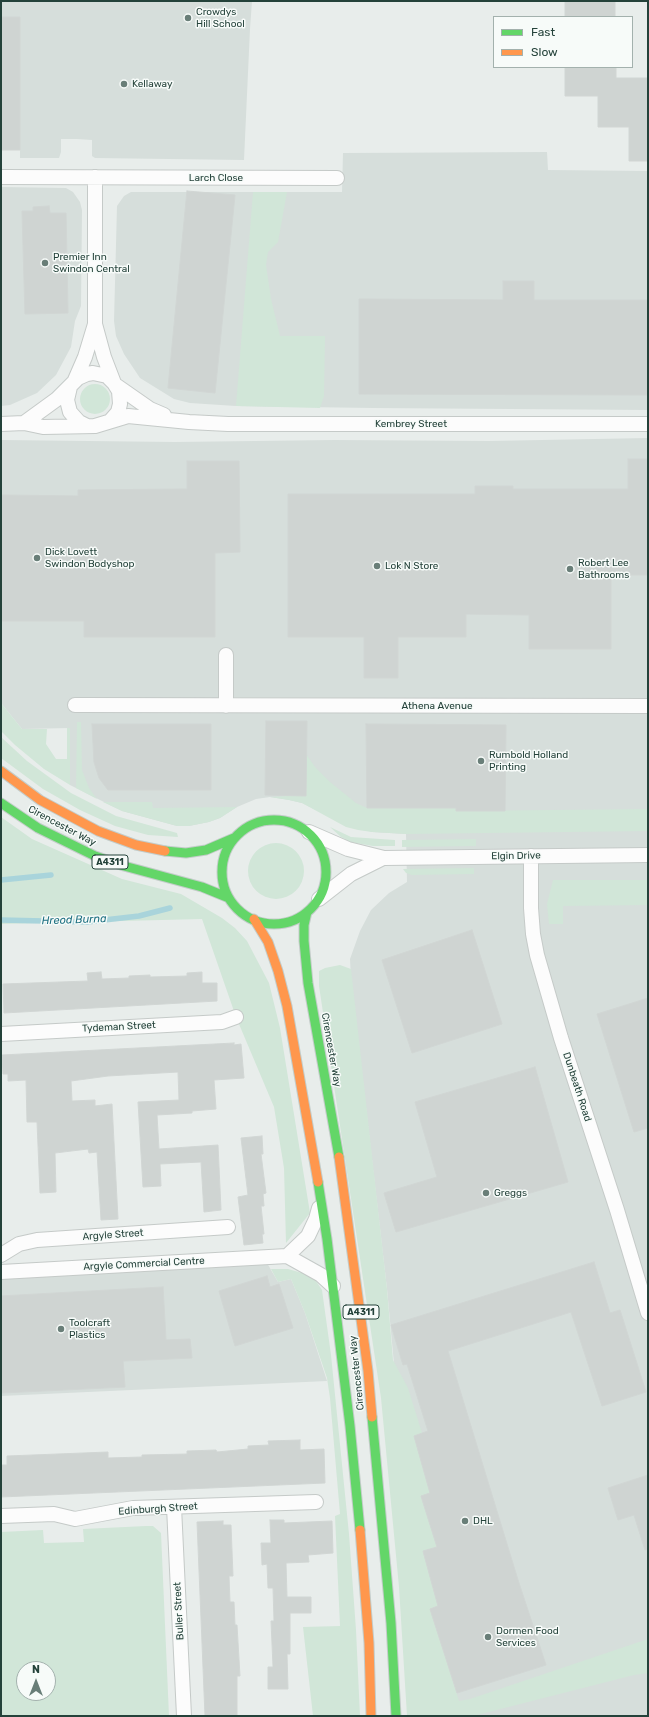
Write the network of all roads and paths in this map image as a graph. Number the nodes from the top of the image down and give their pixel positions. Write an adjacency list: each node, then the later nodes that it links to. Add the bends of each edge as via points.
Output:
1 (1, 176): 2 (street, Larch Close)
2 (95, 177): 3 (street, Larch Close); 4 (street)
3 (337, 178)
4 (95, 324): 5 (street); 6 (street, via 104,357)
5 (73, 384): 6 (street, Kembrey Street, via 87,374 99,373); 9 (street, Kembrey Street, via 47,407); 12 (street, via 67,400 70,412 79,422)
6 (116, 384): 7 (street, via 120,404 118,412); 8 (street, Kembrey Street, via 150,409)
7 (111, 420): 8 (street, Kembrey Street, via 128,416); 12 (street, Kembrey Street, via 97,426)
8 (175, 420): 11 (street, Kembrey Street, via 235,424)
9 (24, 422): 10 (street, Kembrey Street); 12 (street, Kembrey Street, via 43,427)
10 (1, 424)
11 (648, 424)
12 (88, 426)
13 (226, 655): 15 (street)
14 (75, 705): 15 (street, Athena Avenue)
15 (226, 706): 16 (street, Athena Avenue)
16 (648, 706)
17 (1, 771): 20 (main road, Cirencester Way / A4311, via 66,816 136,845 186,853 206,850)
18 (1, 803): 24 (main road, Cirencester Way / A4311, via 38,828 95,856 202,887)
19 (309, 832): 20 (main road, A4311, via 289,822 272,820 249,825); 23 (street, Elgin Drive, via 348,850); 25 (main road, A4311, via 320,847 326,864 325,884)
20 (234, 838): 24 (main road, A4311, via 227,848 222,866 223,883)
21 (648, 855): 22 (street, Elgin Drive)
22 (531, 856): 23 (street, Elgin Drive); 36 (street, Dunbeath Road, via 531,908 537,955)
23 (384, 858): 25 (street, Elgin Drive, via 351,874)
24 (229, 898): 27 (main road, A4311, via 238,909)
25 (319, 899): 26 (main road, A4311)
26 (307, 912): 27 (main road, A4311, via 298,918 281,923); 42 (main road, Cirencester Way / A4311, via 304,941 308,983 345,1196 368,1371 391,1623)
27 (254, 919): 30 (main road, Cirencester Way / A4311, via 268,942 287,1006)
28 (236, 1017): 29 (street, Tydeman Street, via 222,1022)
29 (1, 1034)
30 (321, 1202): 33 (street, via 308,1236); 35 (main road, Cirencester Way / A4311)
31 (228, 1227): 32 (street, Argyle Street, via 37,1240 19,1244)
32 (1, 1255)
33 (287, 1256): 34 (street, Argyle Commercial Centre); 35 (street, via 321,1275)
34 (1, 1272)
35 (333, 1286): 41 (main road, Cirencester Way / A4311, via 362,1548)
36 (648, 1313)
37 (316, 1502): 38 (street, Edinburgh Street)
38 (174, 1506): 39 (street, Edinburgh Street, via 133,1508 80,1518 54,1514); 40 (street, Buller Street)
39 (1, 1516)
40 (184, 1716)
41 (371, 1716)
42 (396, 1716)

